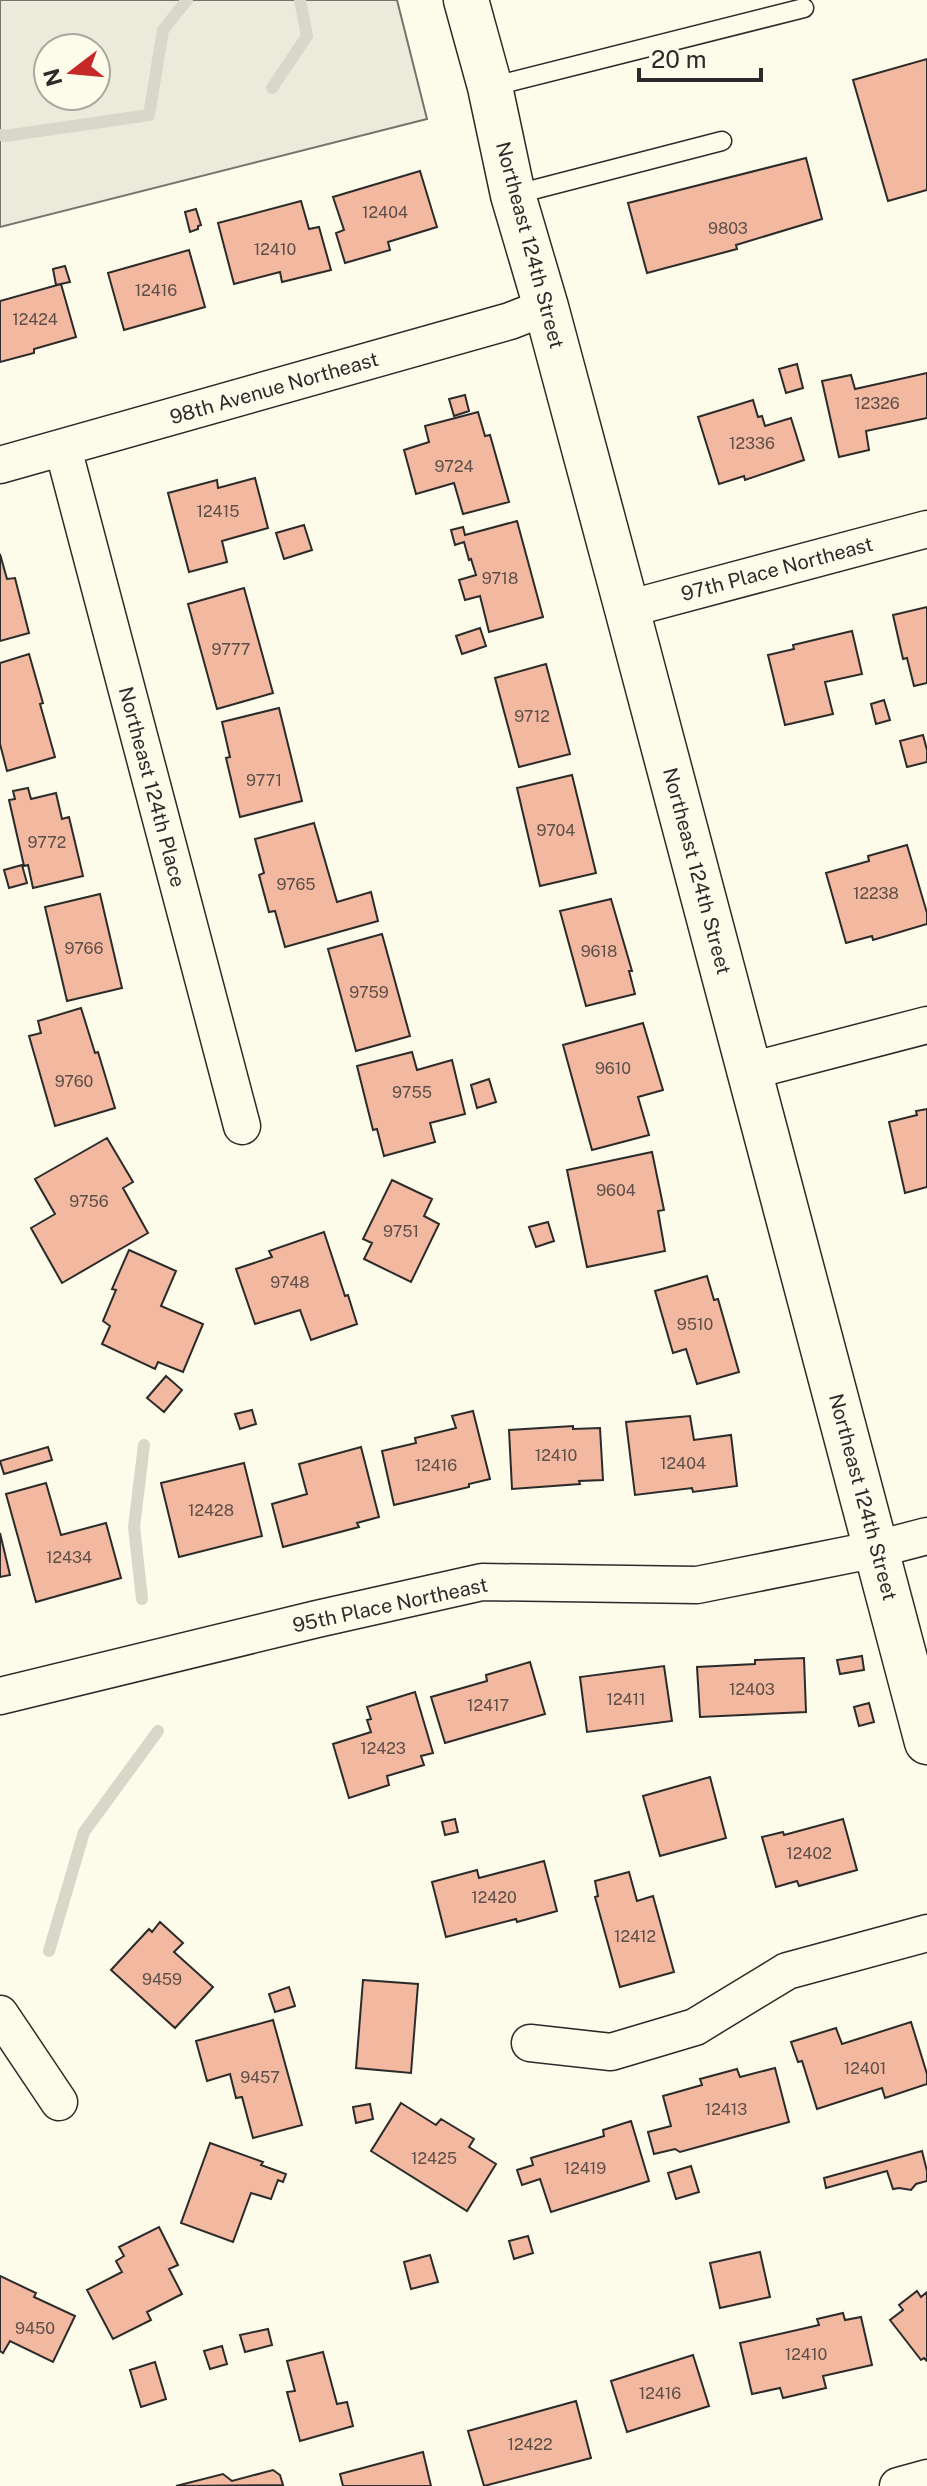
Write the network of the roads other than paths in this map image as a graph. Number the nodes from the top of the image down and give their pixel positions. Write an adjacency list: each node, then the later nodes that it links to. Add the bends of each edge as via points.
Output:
1 (466, 0): 3 (street, Northeast 124th Street)
2 (804, 8): 3 (lane)
3 (490, 87): 5 (street, Northeast 124th Street)
4 (722, 141): 5 (lane)
5 (513, 195): 6 (street, Northeast 124th Street)
6 (546, 307): 7 (street, 98th Avenue Northeast); 10 (street, Northeast 124th Street)
7 (63, 448): 8 (street, 98th Avenue Northeast); 13 (street, Northeast 124th Place)
8 (0, 465)
9 (927, 529): 10 (street, 97th Place Northeast)
10 (627, 609): 12 (street, Northeast 124th Street)
11 (927, 1025): 12 (street)
12 (750, 1071): 15 (street, Northeast 124th Street)
13 (242, 1126)
14 (927, 1536): 15 (street, 95th Place Northeast)
15 (877, 1549): 16 (street, 95th Place Northeast, via 697,1585 482,1582); 17 (street, Northeast 124th Street)
16 (0, 1696)
17 (927, 1742)
18 (927, 1933): 20 (street, via 787,1971 695,2027 611,2052)
19 (0, 2014): 21 (street)
20 (530, 2043)
21 (59, 2102)
22 (927, 2478): 23 (street)
23 (898, 2486)

